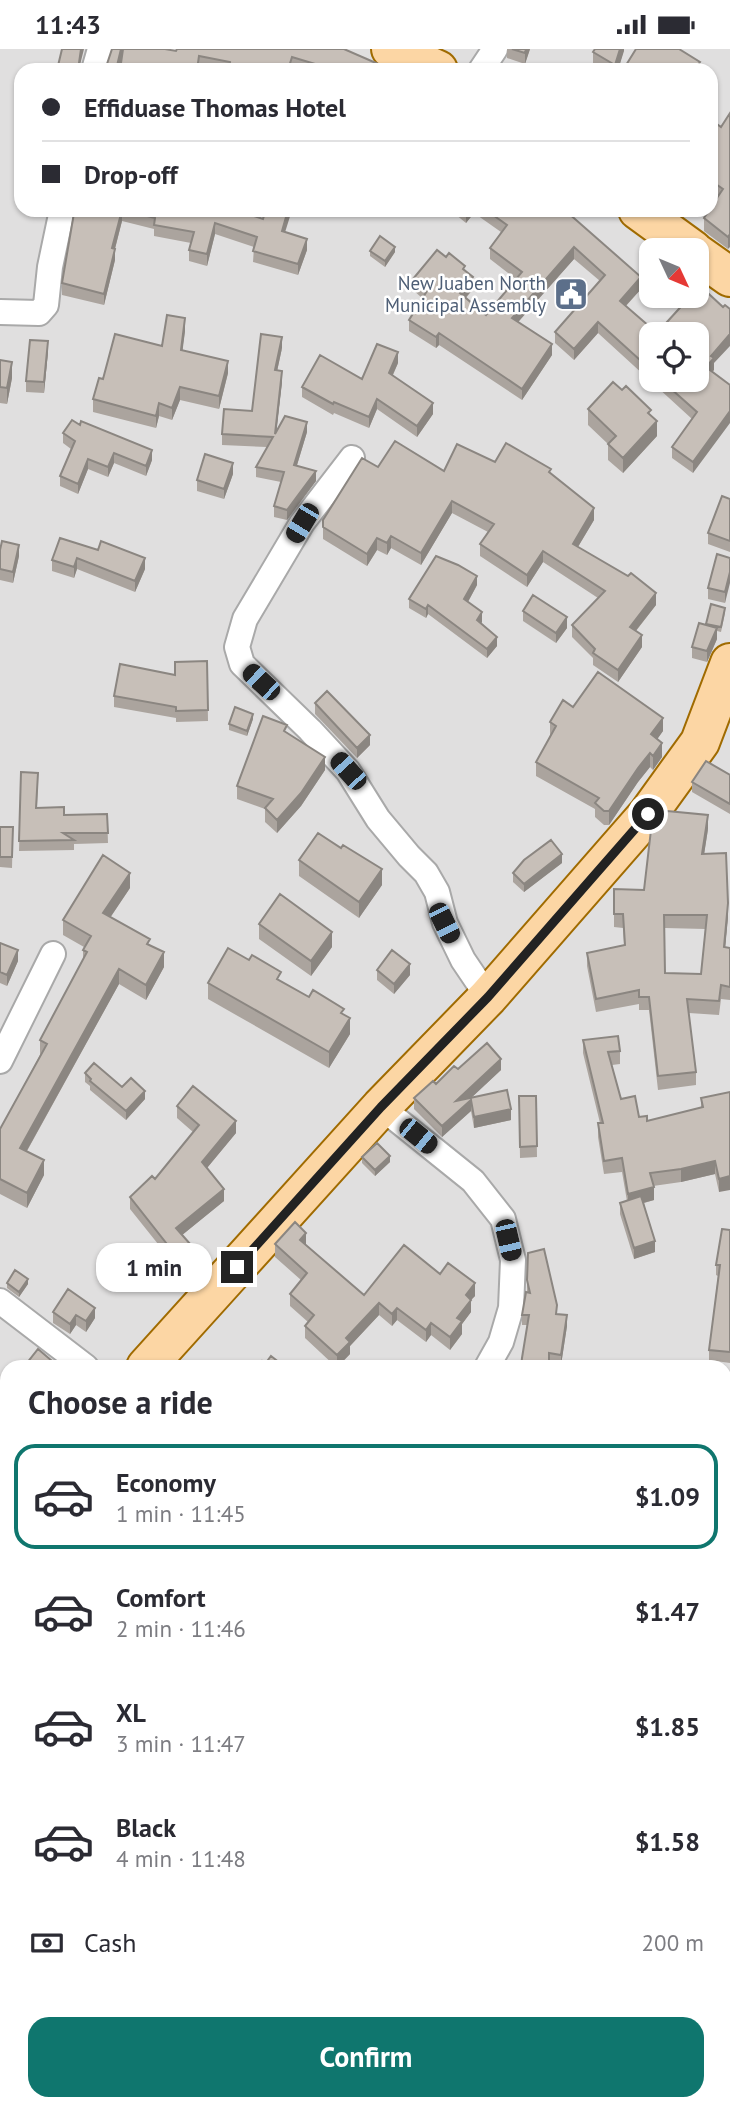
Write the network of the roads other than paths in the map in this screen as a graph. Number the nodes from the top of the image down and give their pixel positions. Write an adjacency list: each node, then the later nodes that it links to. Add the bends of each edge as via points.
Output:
1 (391, 49): 2 (main road)
2 (422, 63)
3 (61, 217): 8 (street, via 46,305 39,313)
4 (648, 217): 5 (main road)
5 (677, 238)
6 (709, 261): 7 (main road)
7 (730, 277)
8 (0, 312)
9 (352, 458): 12 (street, via 302,523 245,619 237,647 242,664 348,771 378,818 426,873 437,892 444,923)
10 (730, 663): 12 (main road, via 699,742 648,814)
11 (53, 954): 13 (street)
12 (488, 997): 14 (main road)
13 (0, 1061)
14 (381, 1107): 17 (main road); 18 (street, via 473,1181 503,1219 513,1260 511,1308)
15 (0, 1301): 16 (street)
16 (77, 1360)
17 (152, 1360)
18 (490, 1360)

